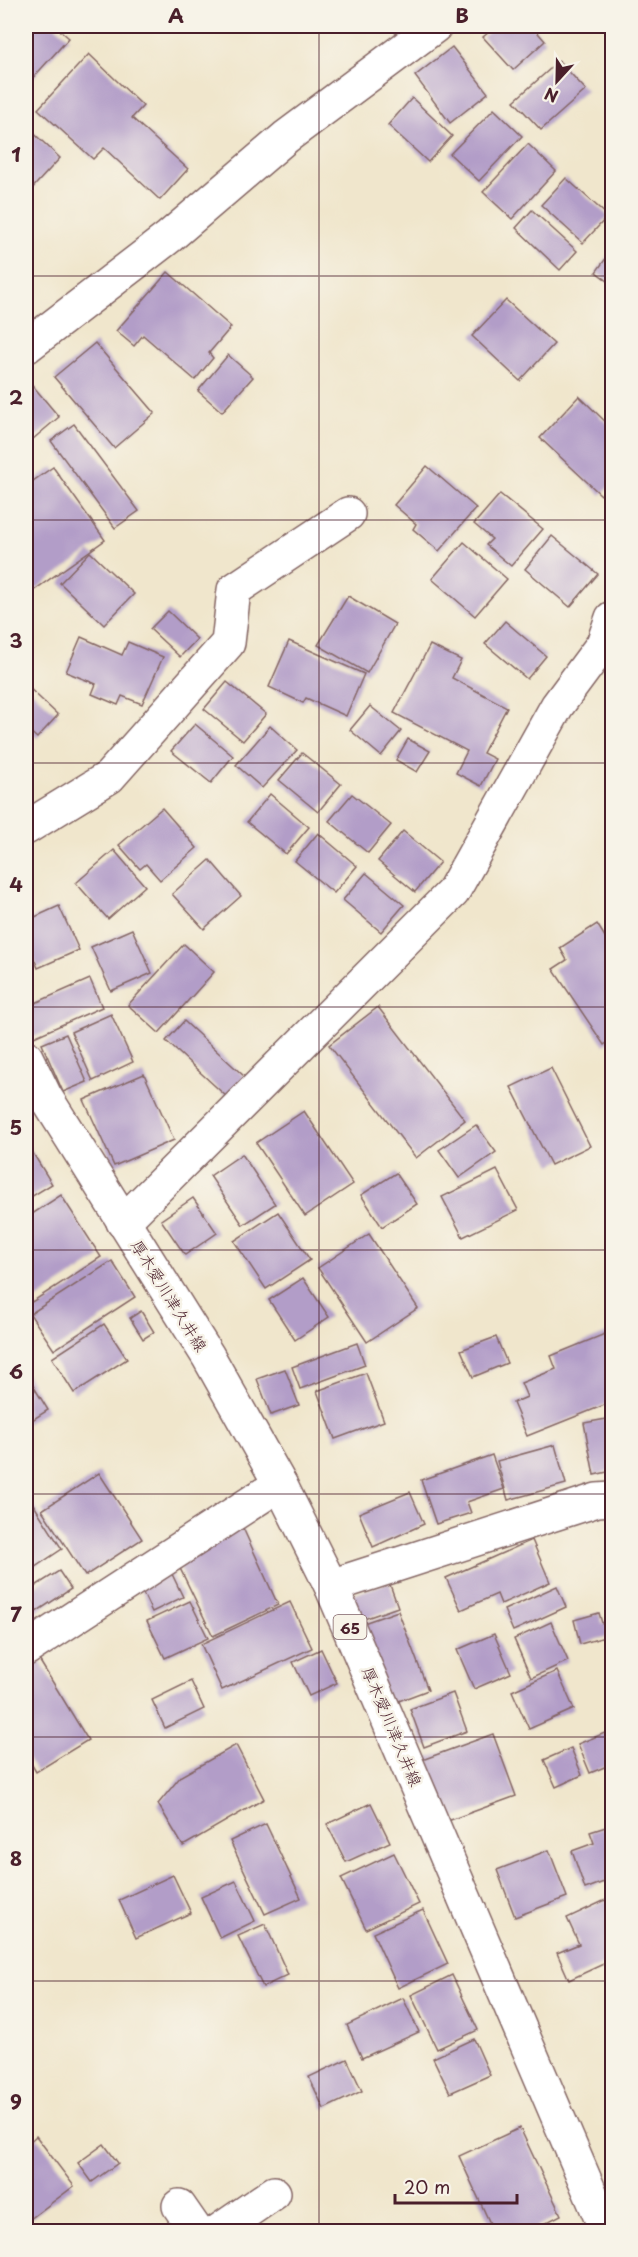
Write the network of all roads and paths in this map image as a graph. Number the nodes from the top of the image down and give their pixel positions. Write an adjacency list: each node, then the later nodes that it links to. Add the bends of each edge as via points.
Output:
1 (435, 26): 2 (street, via 286,137 169,237)
2 (30, 336)
3 (348, 514): 5 (street, via 234,590 228,643 109,777)
4 (612, 618): 7 (street, via 603,644 557,706 453,892)
5 (26, 828)
6 (26, 1057): 7 (street, 厚木愛川津久井線 / 65, via 45,1096)
7 (123, 1222): 8 (street, 厚木愛川津久井線 / 65, via 208,1356)
8 (280, 1484): 10 (street, 厚木愛川津久井線 / 65); 11 (street)
9 (612, 1499): 10 (street, via 597,1500)
10 (331, 1586): 14 (street, 厚木愛川津久井線 / 65)
11 (26, 1649)
12 (274, 2193): 13 (street)
13 (217, 2232)
14 (607, 2232)

